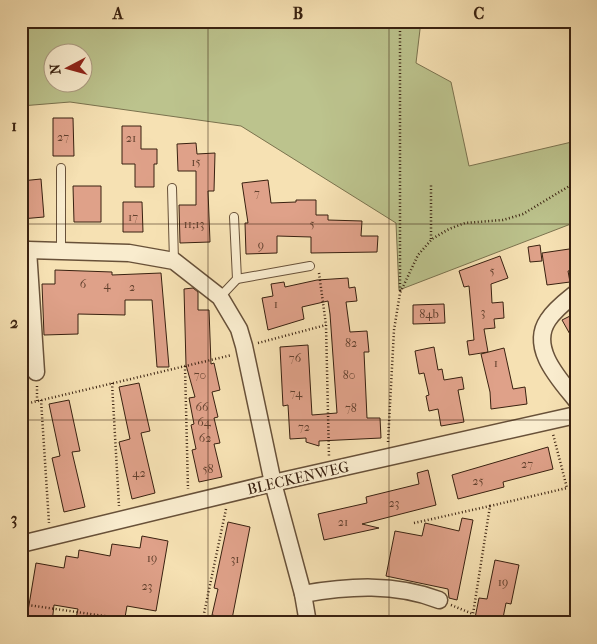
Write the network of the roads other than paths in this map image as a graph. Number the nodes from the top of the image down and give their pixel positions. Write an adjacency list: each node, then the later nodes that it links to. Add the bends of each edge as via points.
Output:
1 (61, 168): 5 (lane)
2 (172, 188): 6 (lane)
3 (234, 217): 8 (lane)
4 (24, 250): 5 (street); 11 (street)
5 (61, 251): 6 (street, via 129,253)
6 (174, 261): 10 (street)
7 (310, 266): 8 (lane)
8 (237, 279): 10 (lane)
9 (576, 292): 12 (street, via 546,322 542,339 547,362)
10 (220, 297): 14 (street, via 239,329 245,349)
11 (36, 372)
12 (576, 400)
13 (576, 415): 14 (street, BLECKENWEG)
14 (273, 483): 15 (street, BLECKENWEG); 16 (street)
15 (21, 544)
16 (303, 594): 17 (street, via 370,587 419,592); 18 (street)
17 (439, 600)
18 (308, 623)

